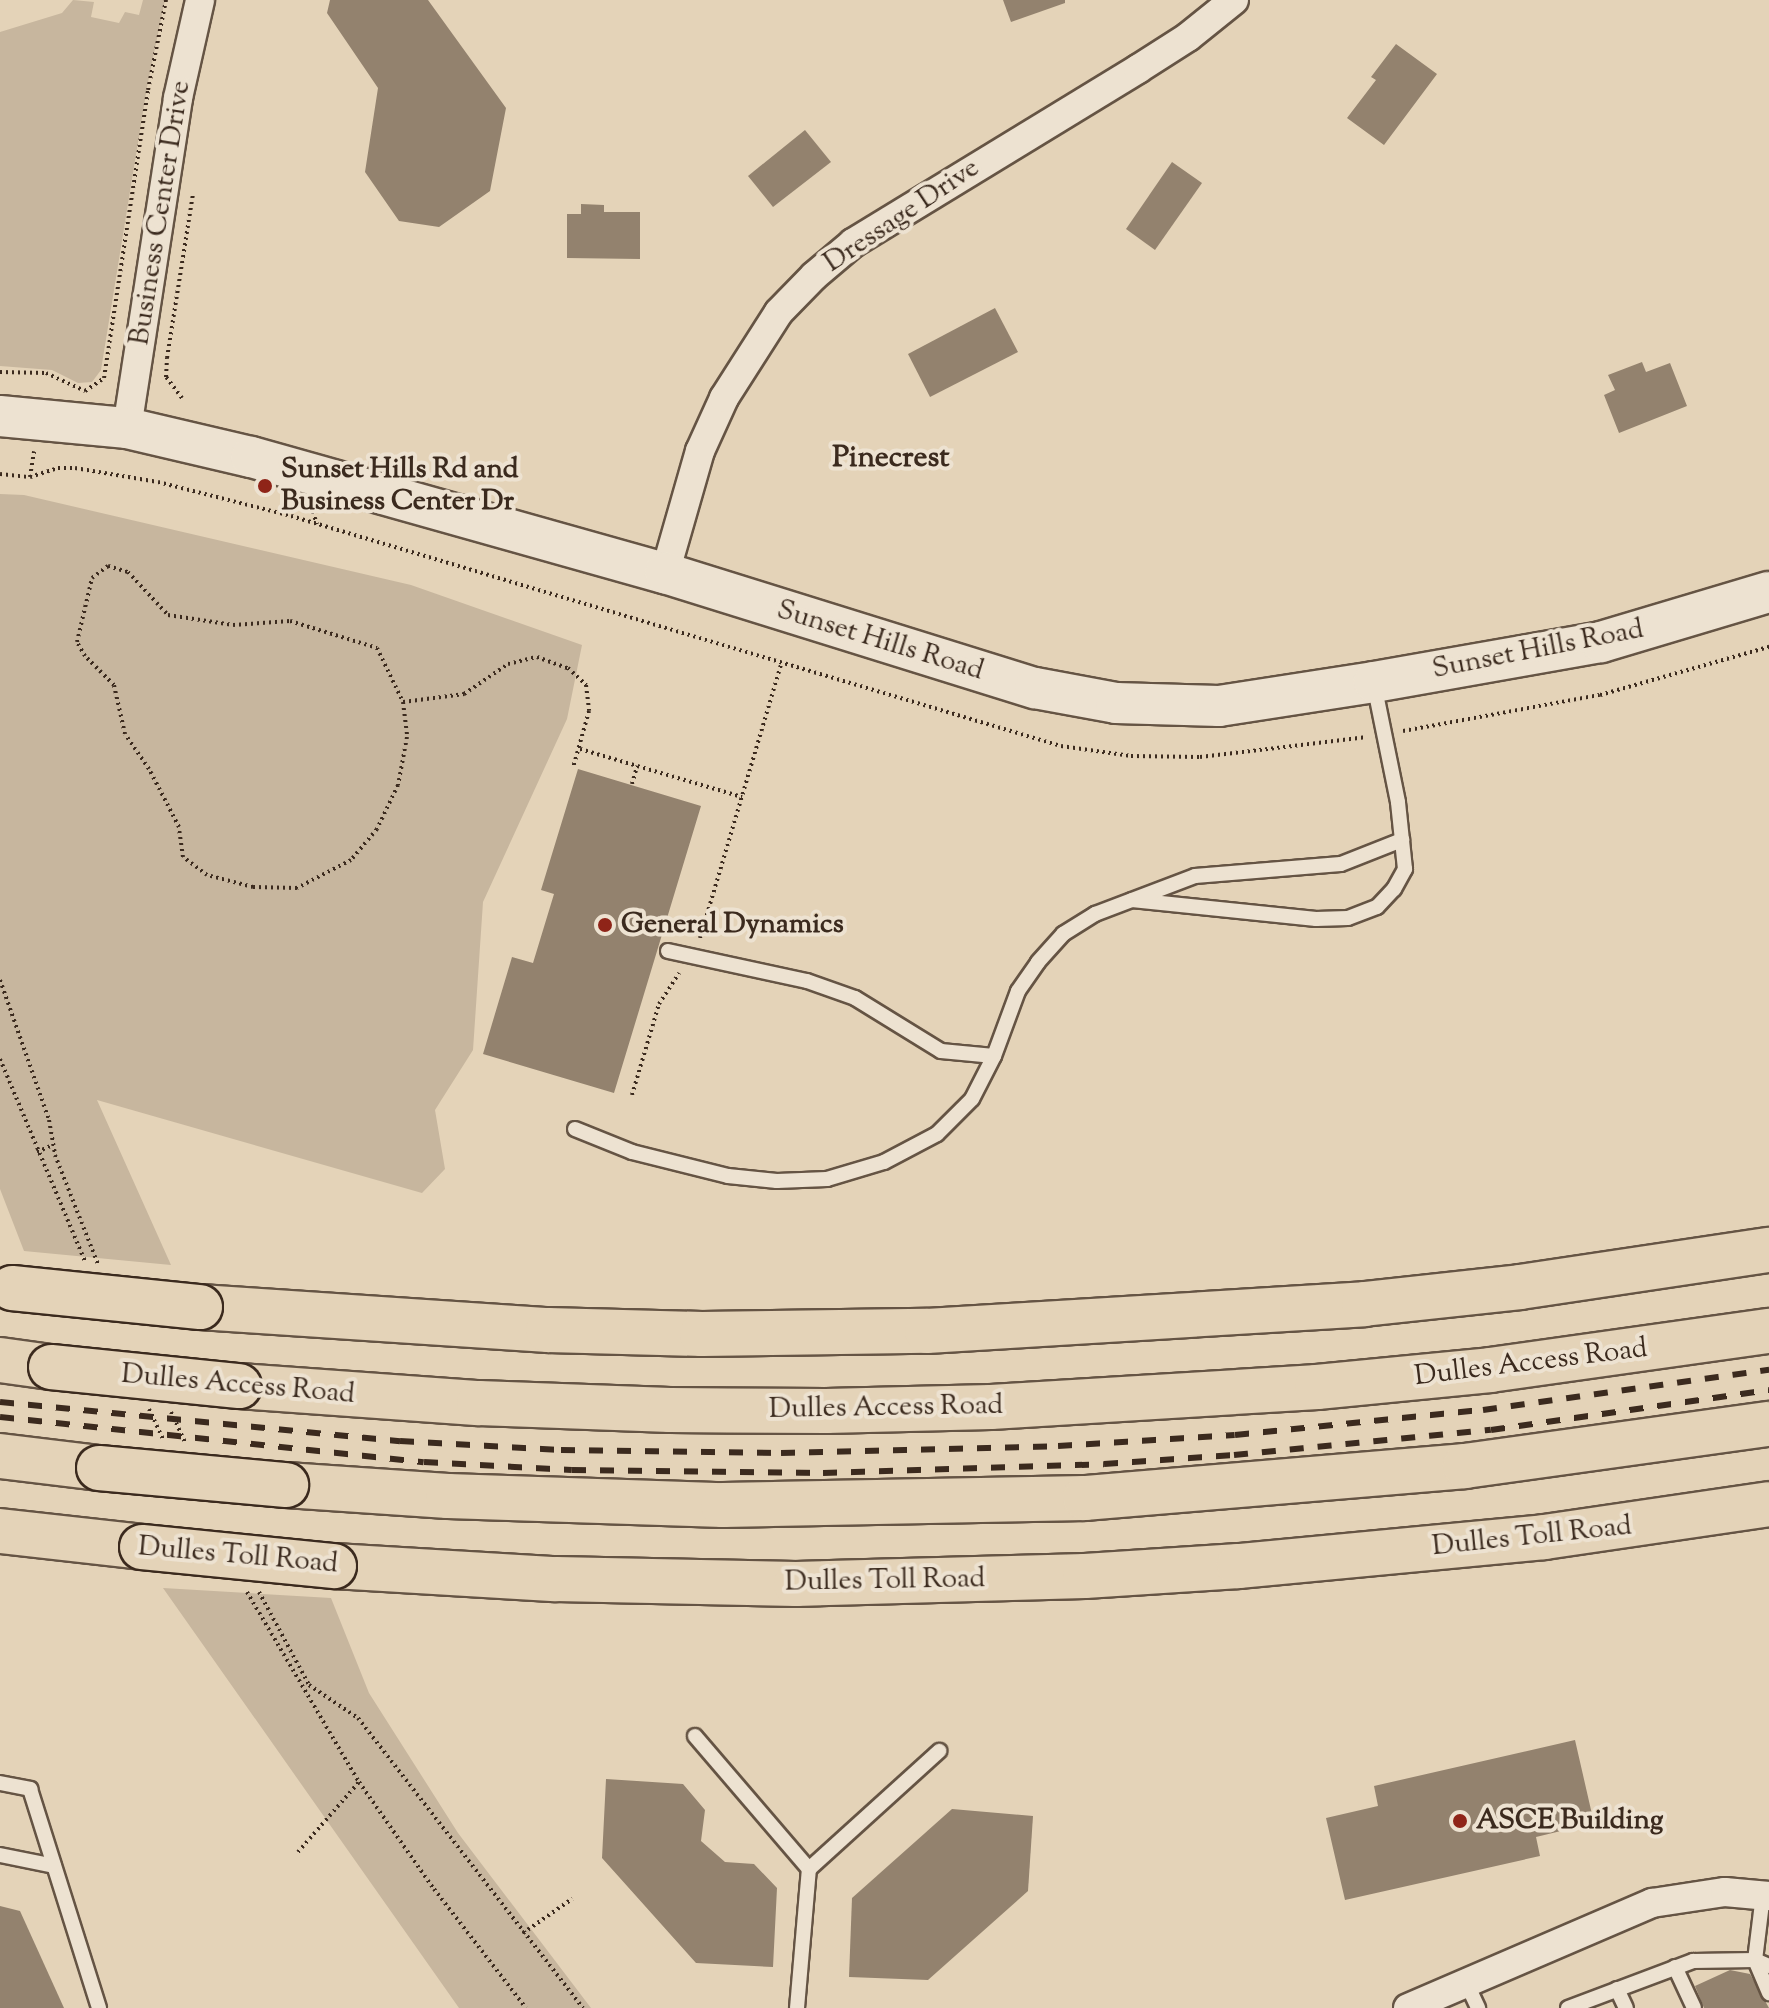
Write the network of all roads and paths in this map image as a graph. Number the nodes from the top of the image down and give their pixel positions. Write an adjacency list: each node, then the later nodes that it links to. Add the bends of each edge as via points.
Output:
1 (166, 0): 5 (path, via 104,378 85,391 46,373)
2 (200, 0): 8 (street, Business Center Drive, via 178,98)
3 (1234, 0): 9 (street, Dressage Drive, via 1150,61 853,243 814,276 779,312 724,398 700,451)
4 (193, 194): 6 (path, via 167,358 166,377)
5 (0, 372)
6 (182, 398)
7 (0, 416): 8 (main road, Sunset Hills Road)
8 (127, 428): 9 (main road, Sunset Hills Road, via 293,468)
9 (665, 573): 12 (main road, Sunset Hills Road, via 1035,688 1116,703 1219,706)
10 (1769, 592): 12 (main road, Sunset Hills Road, via 1601,642)
11 (781, 664): 18 (path)
12 (1374, 682): 19 (lane)
13 (403, 702): 13 (path, via 377,648 290,621 233,625 168,615 128,572 108,566 92,578 77,642 114,685 125,734 179,827 183,857 207,875 253,887 297,888 351,860 377,829 398,785 407,737); 14 (path, via 464,694 508,664 537,657 568,668 586,685 589,711)
14 (579, 749): 15 (path); 16 (path)
15 (637, 766): 17 (path); 18 (path)
16 (573, 768)
17 (632, 784)
18 (742, 797): 22 (path, via 700,938)
19 (1402, 840): 20 (lane, via 1341,864 1195,876); 20 (lane, via 1405,869 1394,889 1377,907 1348,918)
20 (1131, 900): 23 (lane, via 1063,934 1038,962 1018,991)
21 (668, 951): 22 (lane)
22 (689, 956): 23 (lane, via 807,981 855,998 941,1051); 24 (path, via 659,1004)
23 (994, 1056): 25 (lane, via 972,1099 937,1134 884,1162 827,1179 728,1176 632,1152)
24 (632, 1095)
25 (575, 1129)
26 (54, 1145): 27 (path)
27 (37, 1152)
28 (1769, 1250): 29 (highway, bridge, via 1364,1304 927,1331 548,1330 200,1307)
29 (6, 1287)
30 (1769, 1331): 31 (highway, Dulles Access Road, bridge, via 1349,1384 991,1407 826,1411 479,1403 239,1386)
31 (0, 1360)
32 (1769, 1424): 33 (highway, bridge, via 1465,1466 1085,1498 723,1505 448,1496)
33 (0, 1456)
34 (1769, 1504): 35 (highway, Dulles Toll Road, bridge, via 1529,1538 1239,1566 796,1584 556,1579 334,1566)
35 (0, 1531)
36 (309, 1685): 37 (path)
37 (301, 1689)
38 (695, 1736): 45 (lane)
39 (939, 1751): 45 (lane)
40 (359, 1782): 42 (path)
41 (0, 1783): 44 (lane, via 30,1789)
42 (298, 1852)
43 (0, 1855): 44 (lane)
44 (54, 1866): 54 (lane)
45 (809, 1869): 55 (lane)
46 (1766, 1895): 49 (lane); 53 (street, via 1713,1893 1652,1903)
47 (572, 1899): 48 (path)
48 (523, 1933)
49 (1762, 1963): 50 (lane, via 1693,1961); 52 (lane)
50 (1675, 1967): 51 (lane); 59 (lane)
51 (1617, 1989): 57 (lane); 58 (lane)
52 (1769, 1993)
53 (1472, 1995): 56 (street)
54 (99, 2008)
55 (797, 2008)
56 (1408, 2008)
57 (1568, 2008)
58 (1626, 2008)
59 (1694, 2008)

